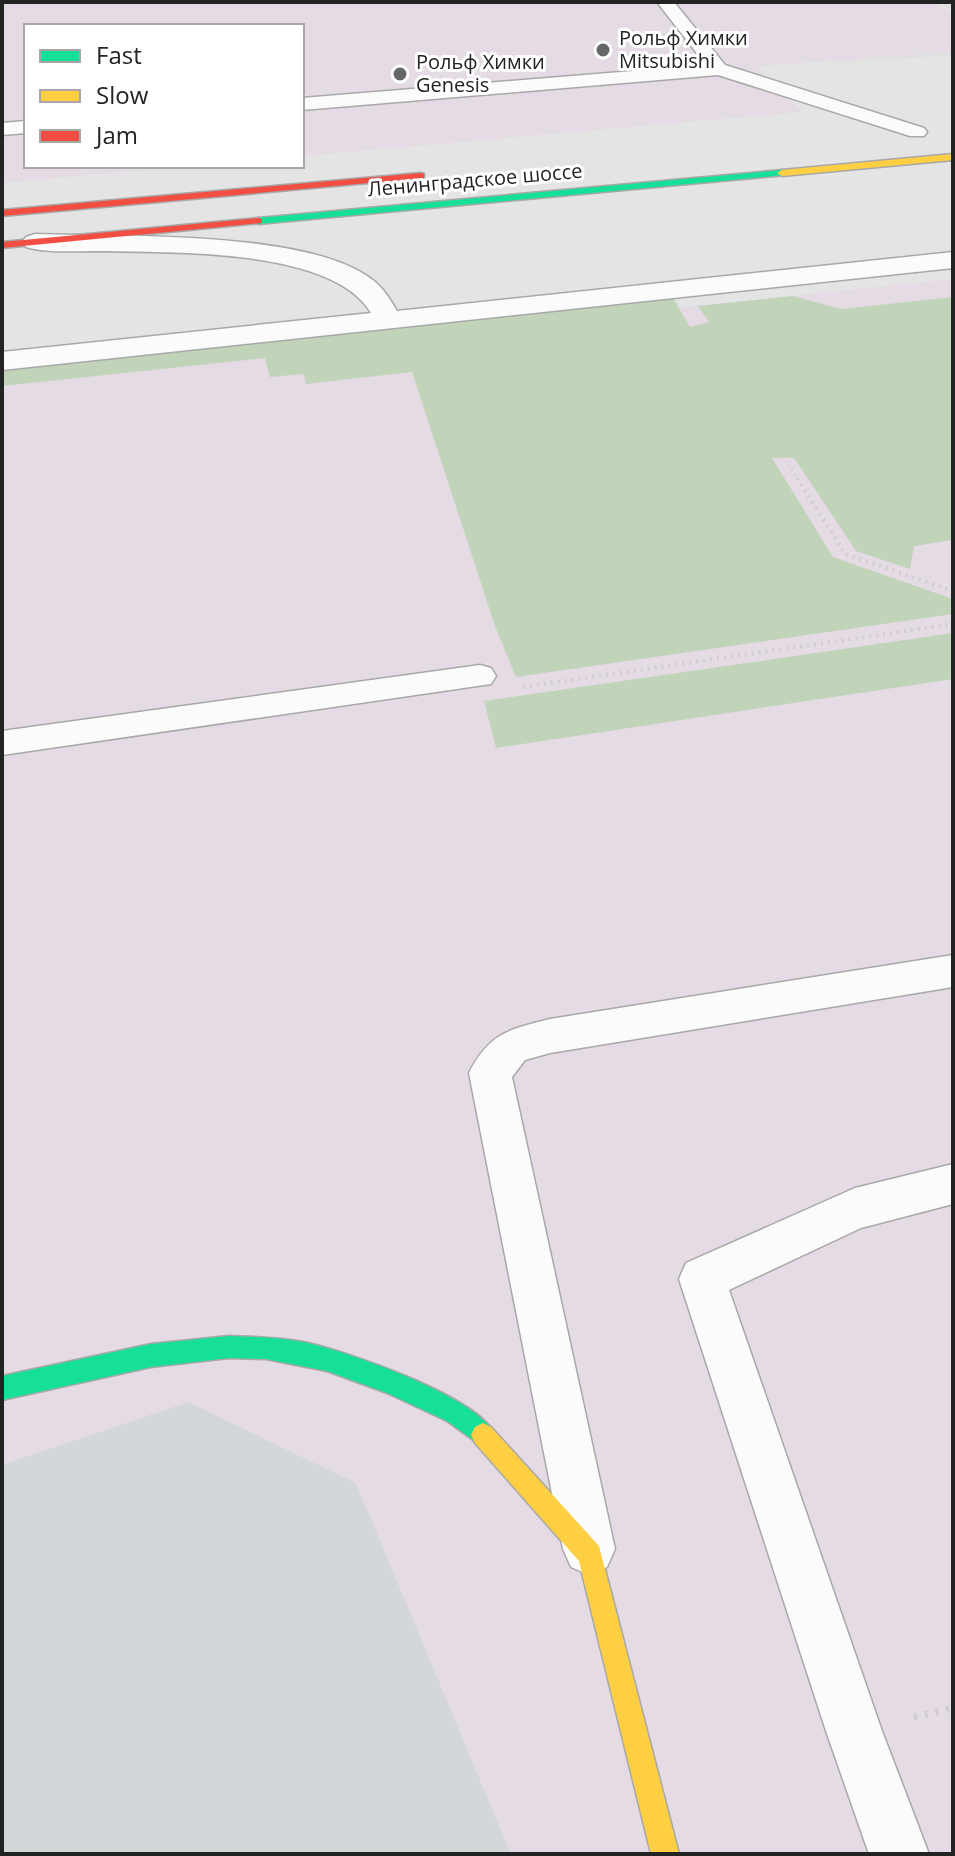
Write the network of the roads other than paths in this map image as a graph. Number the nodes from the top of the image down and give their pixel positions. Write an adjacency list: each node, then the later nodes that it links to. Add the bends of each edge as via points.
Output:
1 (665, 2): 2 (lane)
2 (719, 69): 3 (lane); 7 (lane)
3 (304, 104)
4 (24, 127): 5 (lane)
5 (2, 129)
6 (941, 130): 7 (main road)
7 (917, 132): 8 (main road)
8 (870, 136)
9 (953, 157): 12 (main road, Ленинградское шоссе)
10 (444, 174): 11 (main road, Ленинградское шоссе)
11 (2, 213)
12 (35, 242): 13 (main road, Ленинградское шоссе); 15 (street, via 242,251 302,259 360,282)
13 (2, 245)
14 (953, 260): 15 (street)
15 (389, 320): 16 (street)
16 (2, 361)
17 (480, 676): 18 (lane)
18 (2, 743)
19 (953, 971): 22 (lane, via 550,1036 512,1046 490,1073)
20 (953, 1184): 24 (lane, via 855,1209 702,1279)
21 (2, 1388): 22 (main road, via 157,1354 237,1348 299,1352 343,1364 415,1393 474,1425)
22 (590, 1555): 23 (main road)
23 (665, 1854)
24 (899, 1854)

